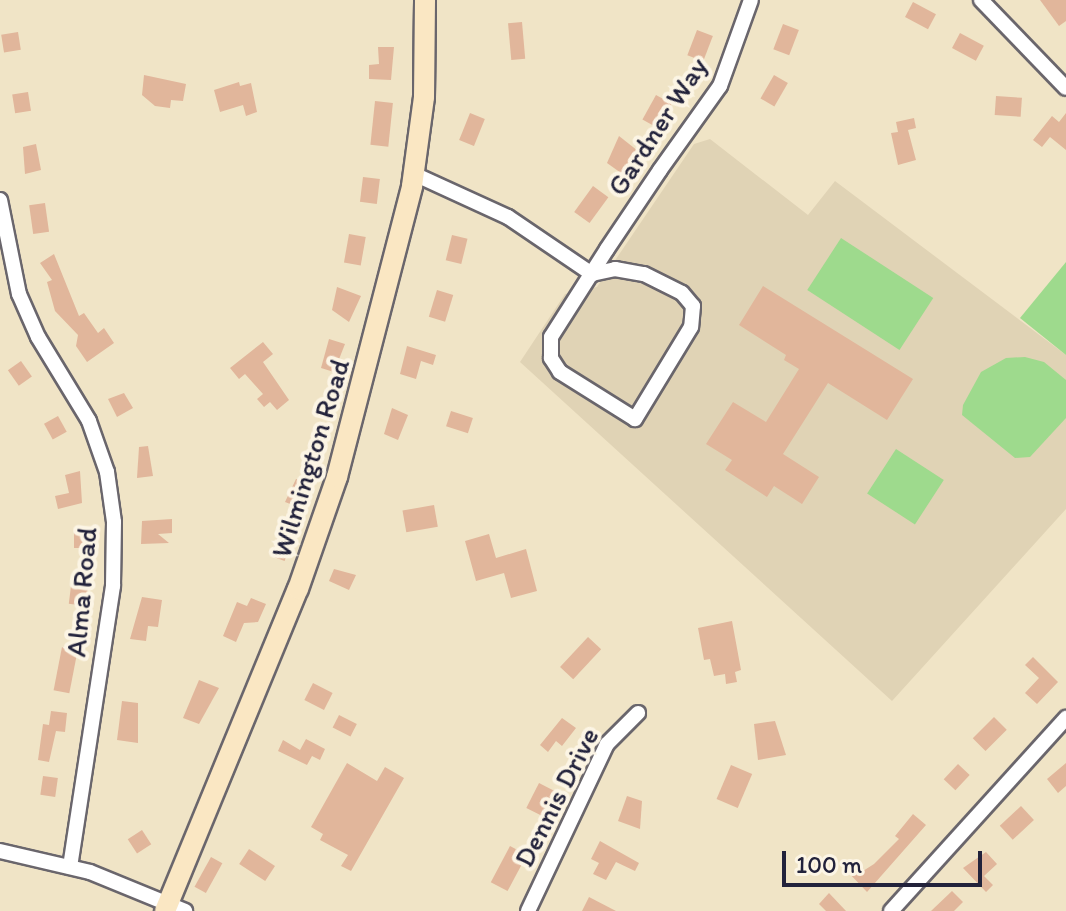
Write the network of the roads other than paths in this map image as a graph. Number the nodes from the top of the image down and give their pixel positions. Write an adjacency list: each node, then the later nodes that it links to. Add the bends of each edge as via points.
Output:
1 (425, 0): 5 (main road, Wilmington Road, via 424,97)
2 (751, 0): 7 (street, Gardner Way, via 720,86)
3 (981, 0): 4 (street)
4 (1066, 88)
5 (414, 174): 7 (street, via 508,217); 12 (main road, Wilmington Road, via 390,285 329,504)
6 (0, 200): 11 (street, Alma Road, via 19,294 96,437 114,522 113,586)
7 (592, 274): 7 (street, via 552,333 551,358 560,372 635,419 691,327 693,306 682,293 644,274 615,269)
8 (638, 713): 13 (street, Dennis Drive, via 607,744)
9 (1066, 718): 14 (street)
10 (0, 851): 11 (street)
11 (70, 867): 12 (street)
12 (172, 908)
13 (528, 911)
14 (891, 911)

